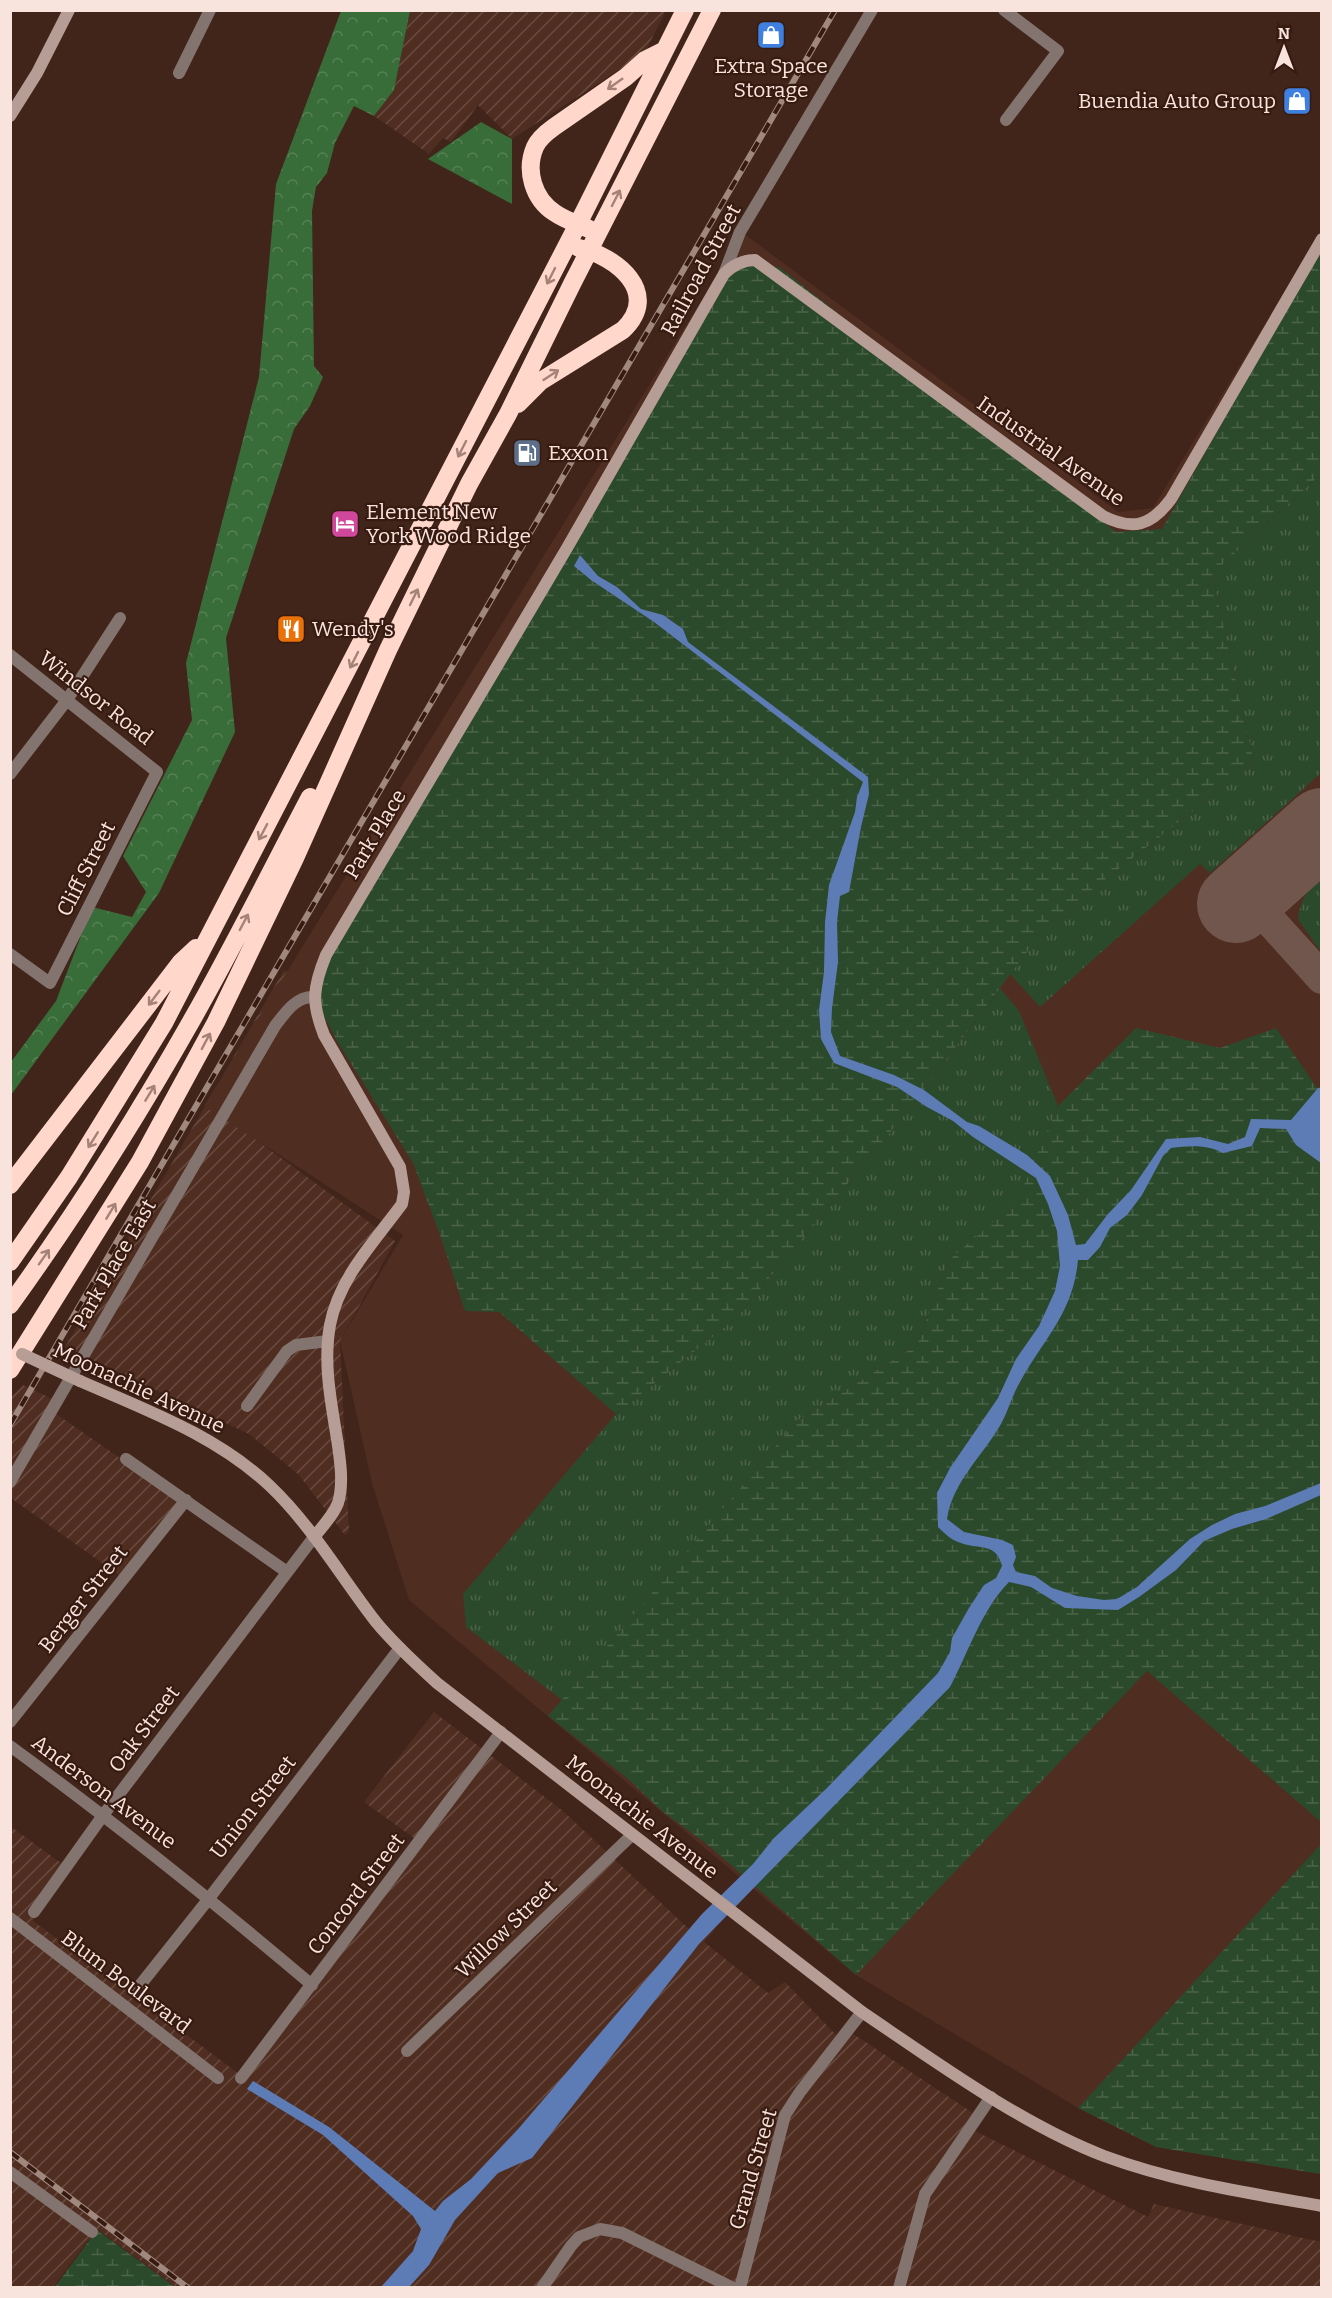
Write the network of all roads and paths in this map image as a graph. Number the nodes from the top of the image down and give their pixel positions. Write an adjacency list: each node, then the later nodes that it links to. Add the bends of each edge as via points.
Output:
1 (69, 10): 9 (street)
2 (210, 10): 8 (street)
3 (685, 10): 7 (highway)
4 (712, 10): 13 (highway, one-way to 4)
5 (872, 10): 15 (street, Railroad Street, via 740,232)
6 (1004, 10): 10 (street, via 1058,51)
7 (663, 51): 11 (highway); 11 (highway, one-way to 11, via 544,134 535,145 530,174 533,186 555,214)
8 (179, 74)
9 (10, 116)
10 (1006, 120)
11 (578, 224): 13 (highway); 14 (highway)
12 (1322, 238): 15 (street, Industrial Avenue, via 1171,499 1158,515 1140,524 1116,523 1103,516 755,260 746,260)
13 (593, 242): 14 (highway); 16 (highway); 16 (highway, one-way to 13, via 541,381 622,330 636,312 637,292 629,277)
14 (566, 248): 24 (highway, one-way to 24)
15 (724, 274): 17 (street, Railroad Street)
16 (508, 414): 19 (highway, one-way to 16, via 469,484)
17 (567, 548): 26 (street, Park Place, via 326,955 316,978)
18 (120, 618): 21 (street)
19 (388, 650): 29 (highway, one-way to 19, via 90,1189 178,1045); 31 (highway, one-way to 19, via 80,1261 140,1162 216,1022)
20 (10, 655): 21 (street, Windsor Road)
21 (67, 700): 22 (street, Windsor Road); 23 (street)
22 (157, 772): 25 (street, Cliff Street, via 50,983)
23 (10, 774)
24 (204, 943): 27 (highway, one-way to 27, via 181,962); 28 (highway, one-way to 28, via 164,1023 111,1112)
25 (10, 954)
26 (314, 997): 30 (street, via 324,1035 400,1167 404,1192 402,1204 340,1292); 35 (street, Park Place East, via 299,1000 274,1026)
27 (10, 1185)
28 (10, 1262)
29 (10, 1305)
30 (328, 1341): 33 (street, via 296,1345 287,1351); 37 (street, via 328,1381 340,1489 338,1503)
31 (16, 1352): 32 (highway); 37 (street, Moonachie Avenue, bridge, via 218,1445 270,1486)
32 (10, 1370)
33 (247, 1406)
34 (126, 1459): 36 (street)
35 (10, 1482)
36 (186, 1500): 38 (street); 40 (street, Berger Street)
37 (314, 1537): 38 (street, Oak Street); 39 (street, Moonachie Avenue)
38 (287, 1572): 43 (street, Oak Street)
39 (400, 1648): 41 (street, Moonachie Avenue, via 437,1683); 45 (street, Union Street)
40 (10, 1722)
41 (501, 1732): 44 (street, Moonachie Avenue); 48 (street, Concord Street)
42 (10, 1746): 43 (street, Anderson Avenue)
43 (104, 1814): 45 (street, Anderson Avenue); 46 (street, Oak Street)
44 (632, 1835): 50 (street, Moonachie Avenue); 51 (street, Willow Street)
45 (208, 1897): 48 (street, Anderson Avenue); 49 (street, Union Street)
46 (34, 1912)
47 (10, 1918): 52 (street, Blum Boulevard)
48 (312, 1985): 53 (street, Concord Street)
49 (137, 1989)
50 (862, 2012): 54 (street, Moonachie Avenue); 60 (street, Grand Street, via 785,2115)
51 (407, 2051)
52 (218, 2078)
53 (241, 2078)
54 (991, 2097): 56 (street, Moonachie Avenue, via 1045,2128 1151,2172); 61 (street, via 925,2194)
55 (10, 2172): 57 (street)
56 (1322, 2206)
57 (92, 2232)
58 (542, 2288): 59 (street, via 579,2237 600,2229 622,2233)
59 (733, 2288)
60 (740, 2288)
61 (899, 2288)

